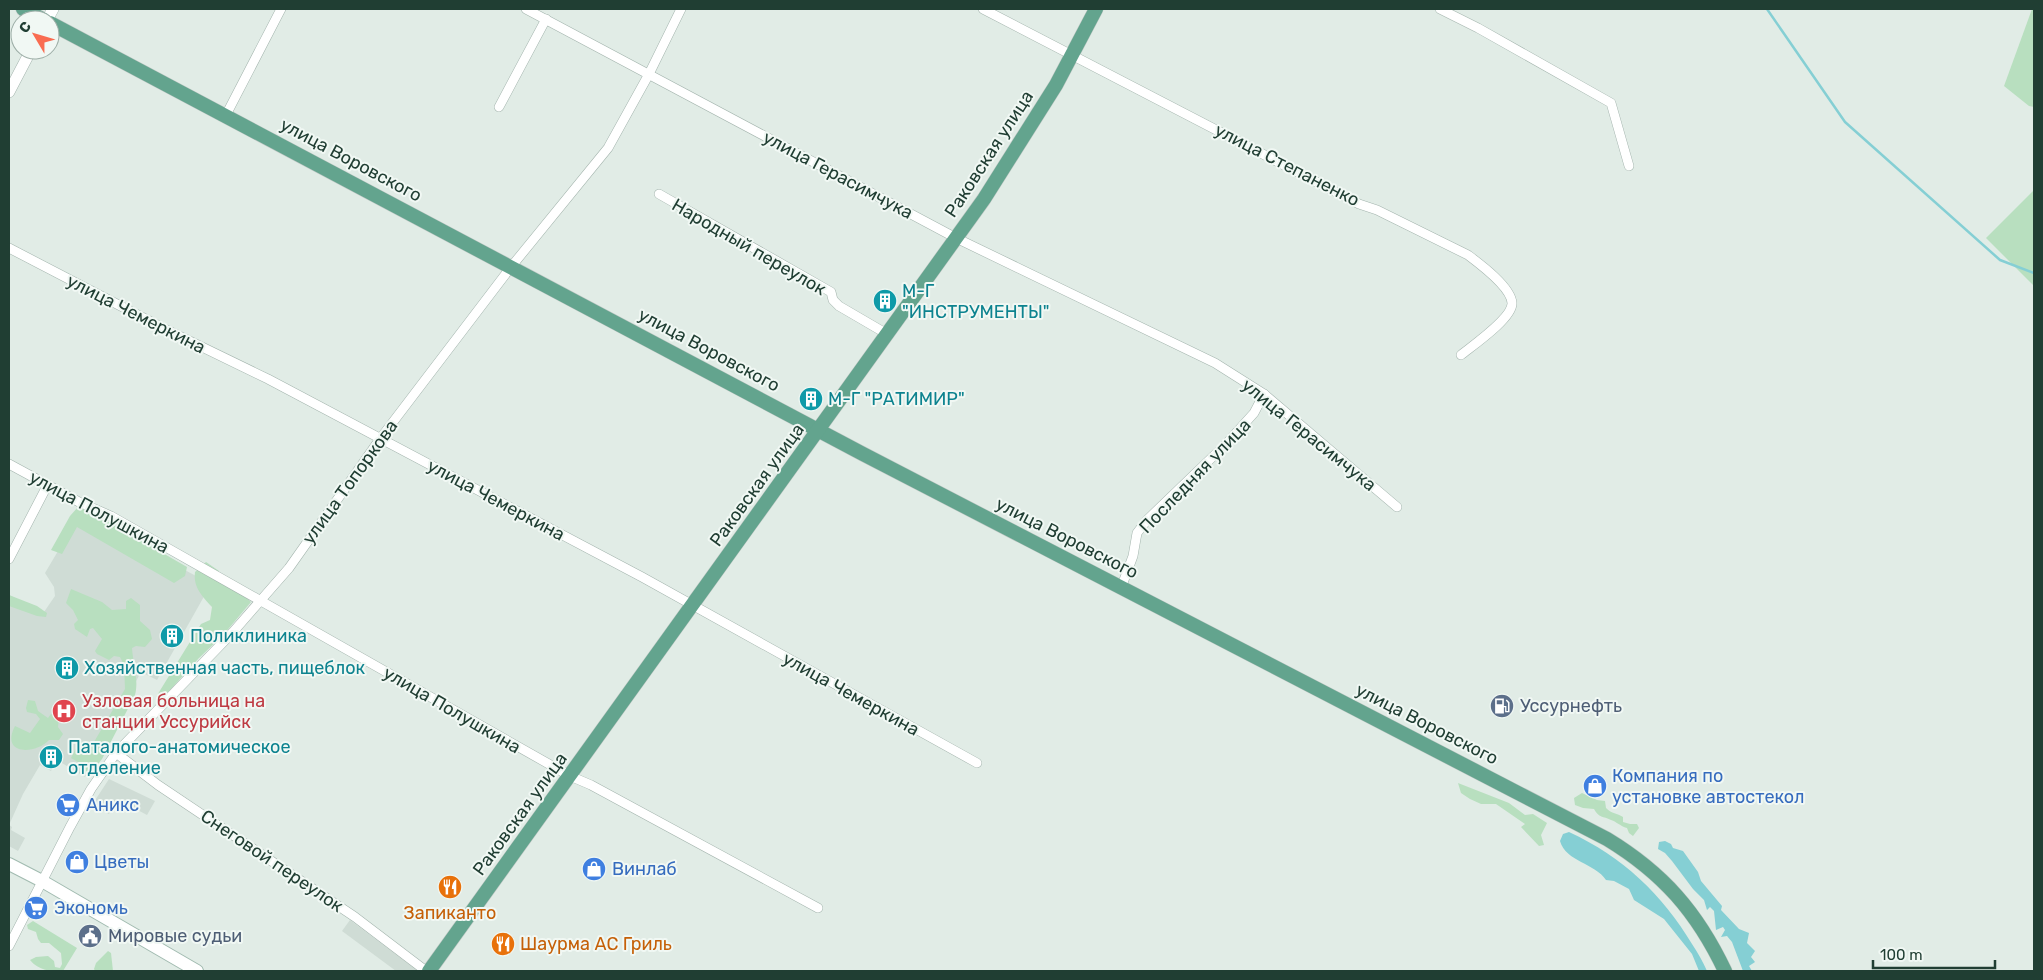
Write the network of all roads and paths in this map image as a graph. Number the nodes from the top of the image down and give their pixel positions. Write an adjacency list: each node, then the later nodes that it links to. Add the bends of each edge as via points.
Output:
1 (281, 9): 14 (street)
2 (526, 9): 7 (street, улица Герасимчука)
3 (681, 9): 11 (street, улица Топоркова)
4 (983, 9): 9 (street, улица Степаненко)
5 (1096, 9): 9 (main road, Раковская улица)
6 (1440, 9): 15 (street, via 1611,103)
7 (546, 19): 11 (street, улица Герасимчука); 13 (street)
8 (60, 28): 14 (main road, улица Воровского)
9 (1072, 55): 17 (main road, Раковская улица, via 1019,146); 21 (street, улица Степаненко, via 1479,263 1502,285 1512,302 1504,319)
10 (26, 60): 12 (street)
11 (649, 74): 17 (street, улица Герасимчука); 19 (street, улица Топоркова, via 608,148)
12 (9, 92)
13 (499, 107)
14 (226, 115): 19 (main road, улица Воровского)
15 (1629, 166)
16 (659, 194): 20 (street, Народный переулок, via 831,292 839,306)
17 (956, 238): 20 (main road, Раковская улица); 22 (street, улица Герасимчука, via 1215,363)
18 (9, 248): 24 (street, улица Чемеркина, via 268,379)
19 (511, 267): 23 (main road, улица Воровского); 24 (street, улица Топоркова)
20 (887, 334): 23 (main road, Раковская улица)
21 (1461, 355)
22 (1264, 394): 27 (street, улица Герасимчука); 29 (street, Последняя улица, via 1254,413 1137,533 1133,556)
23 (819, 431): 29 (main road, улица Воровского); 31 (main road, Раковская улица)
24 (380, 440): 30 (street, улица Топоркова); 31 (street, улица Чемеркина)
25 (9, 464): 26 (street, улица Полушкина)
26 (48, 486): 28 (street); 30 (street, улица Полушкина, via 111,516)
27 (1397, 507)
28 (9, 559)
29 (1121, 588): 41 (main road, улица Воровского, via 1629,853 1661,878 1698,922)
30 (262, 601): 32 (street, улица Топоркова); 34 (street, улица Полушкина)
31 (692, 606): 33 (street, улица Чемеркина); 34 (main road, Раковская улица)
32 (116, 753): 36 (street, улица Топоркова, via 91,789); 40 (street, Снеговой переулок)
33 (977, 763)
34 (570, 776): 37 (street, улица Полушкина); 40 (main road, Раковская улица)
35 (9, 864): 36 (main road)
36 (42, 881): 38 (street, улица Топоркова); 39 (main road)
37 (818, 908)
38 (9, 946)
39 (197, 971)
40 (428, 971)
41 (1725, 971)

